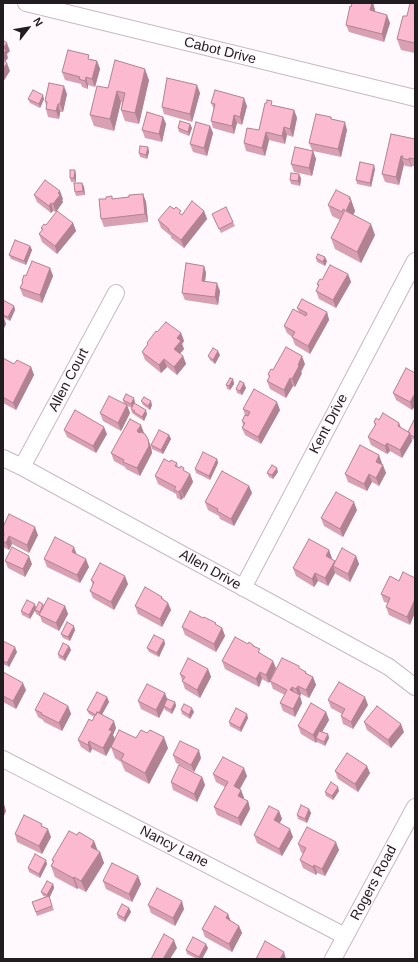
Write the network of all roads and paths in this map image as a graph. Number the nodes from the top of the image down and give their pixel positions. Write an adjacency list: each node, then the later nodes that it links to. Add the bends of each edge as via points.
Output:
1 (26, 3): 2 (street, Cabot Drive)
2 (415, 98)
3 (415, 261): 7 (street, Kent Drive)
4 (116, 293): 6 (street, Allen Court)
5 (3, 458): 6 (street, Allen Drive)
6 (22, 467): 7 (street, Allen Drive)
7 (243, 588): 8 (street, Allen Drive, via 389,667)
8 (415, 687)
9 (3, 759): 11 (street, Nancy Lane)
10 (415, 807): 11 (street, Rogers Road)
11 (345, 936): 12 (street, Rogers Road)
12 (333, 959)

